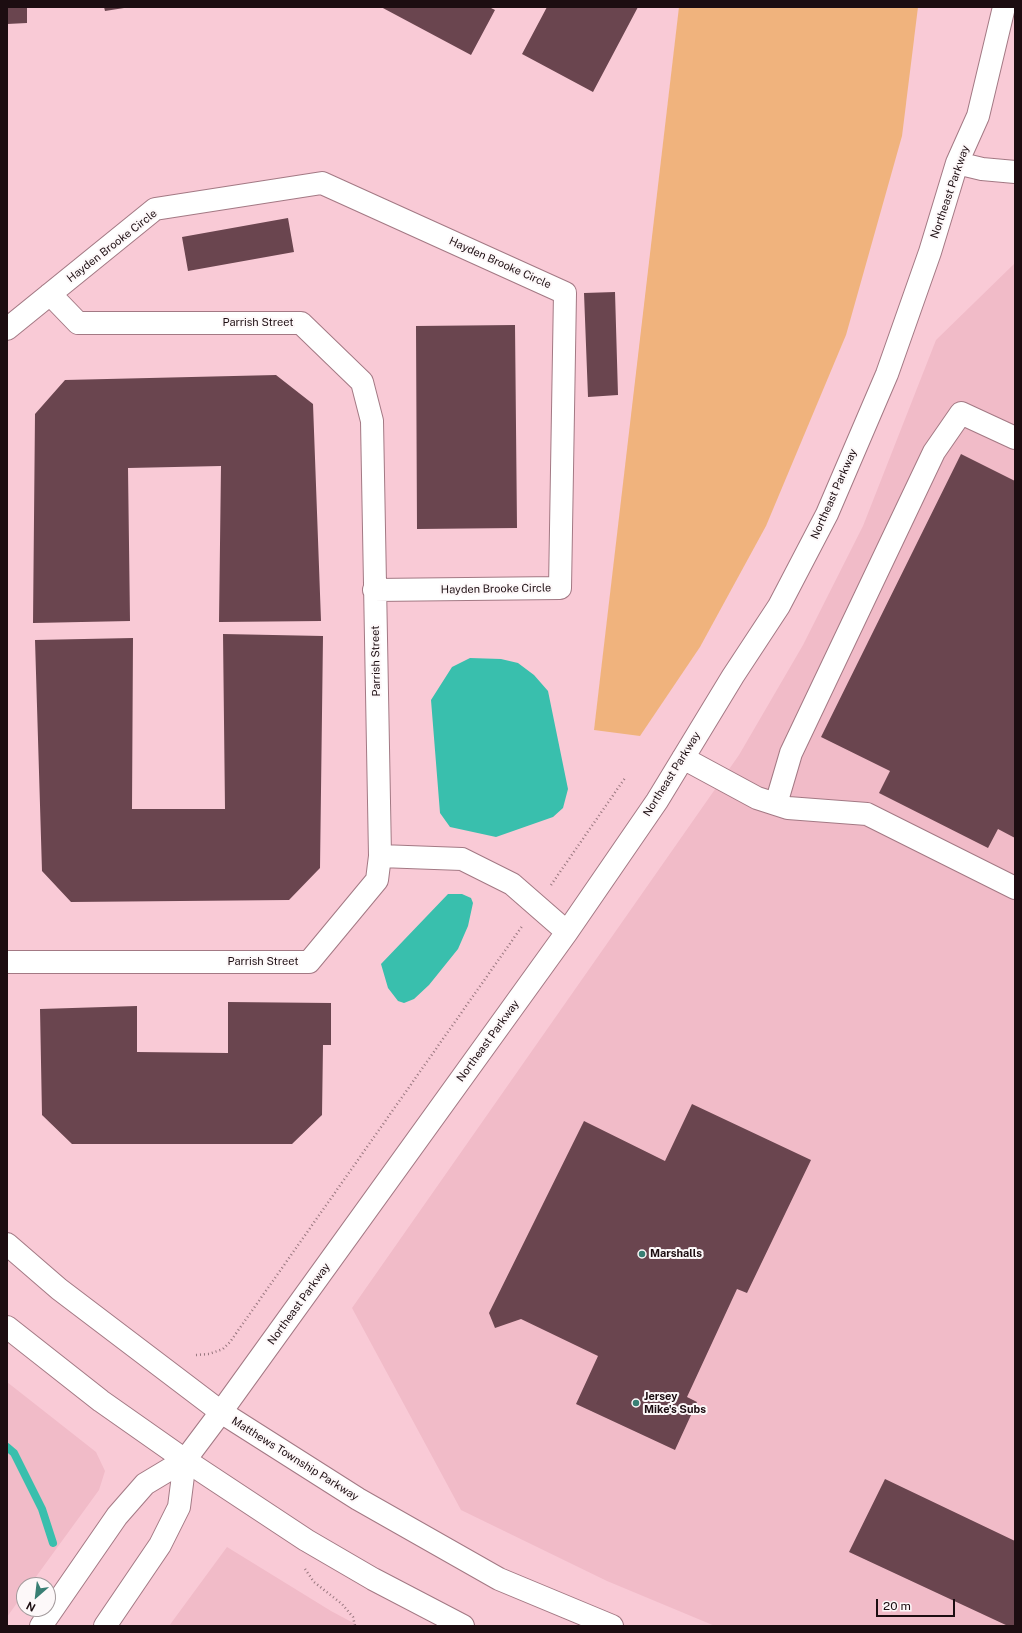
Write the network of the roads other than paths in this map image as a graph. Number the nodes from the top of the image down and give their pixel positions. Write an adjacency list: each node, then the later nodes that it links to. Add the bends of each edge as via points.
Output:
1 (1004, 7): 2 (street, Northeast Parkway, via 978,116)
2 (957, 163): 3 (street, via 982,169); 8 (street, Northeast Parkway, via 930,252 887,374 827,514 779,606 732,676)
3 (1015, 172)
4 (50, 294): 5 (street, Hayden Brooke Circle); 7 (street, Parrish Street, via 78,323 301,323 362,382 372,421); 7 (street, Hayden Brooke Circle, via 155,210 322,183 565,293 560,588)
5 (7, 329)
6 (1015, 438): 9 (street, via 961,413 934,452 791,753)
7 (374, 590): 10 (street, Parrish Street)
8 (683, 758): 9 (street, via 757,798); 12 (street, Northeast Parkway, via 657,801)
9 (776, 804): 11 (street, via 788,808 867,814)
10 (380, 856): 12 (street, via 462,859 512,884); 13 (street, Parrish Street, via 377,880 309,962)
11 (1015, 888)
12 (567, 932): 16 (street, Northeast Parkway)
13 (7, 962)
14 (7, 1244): 16 (street, Matthews Township Parkway, via 59,1289)
15 (7, 1327): 17 (street, via 101,1401)
16 (221, 1412): 17 (street, Northeast Parkway); 21 (street, Matthews Township Parkway, via 358,1499 499,1579)
17 (185, 1460): 18 (street, Northeast Parkway, via 144,1484 117,1516); 19 (street, Northeast Parkway, via 179,1507 160,1545); 20 (street, via 306,1540)
18 (41, 1626)
19 (105, 1626)
20 (463, 1626)
21 (612, 1626)

